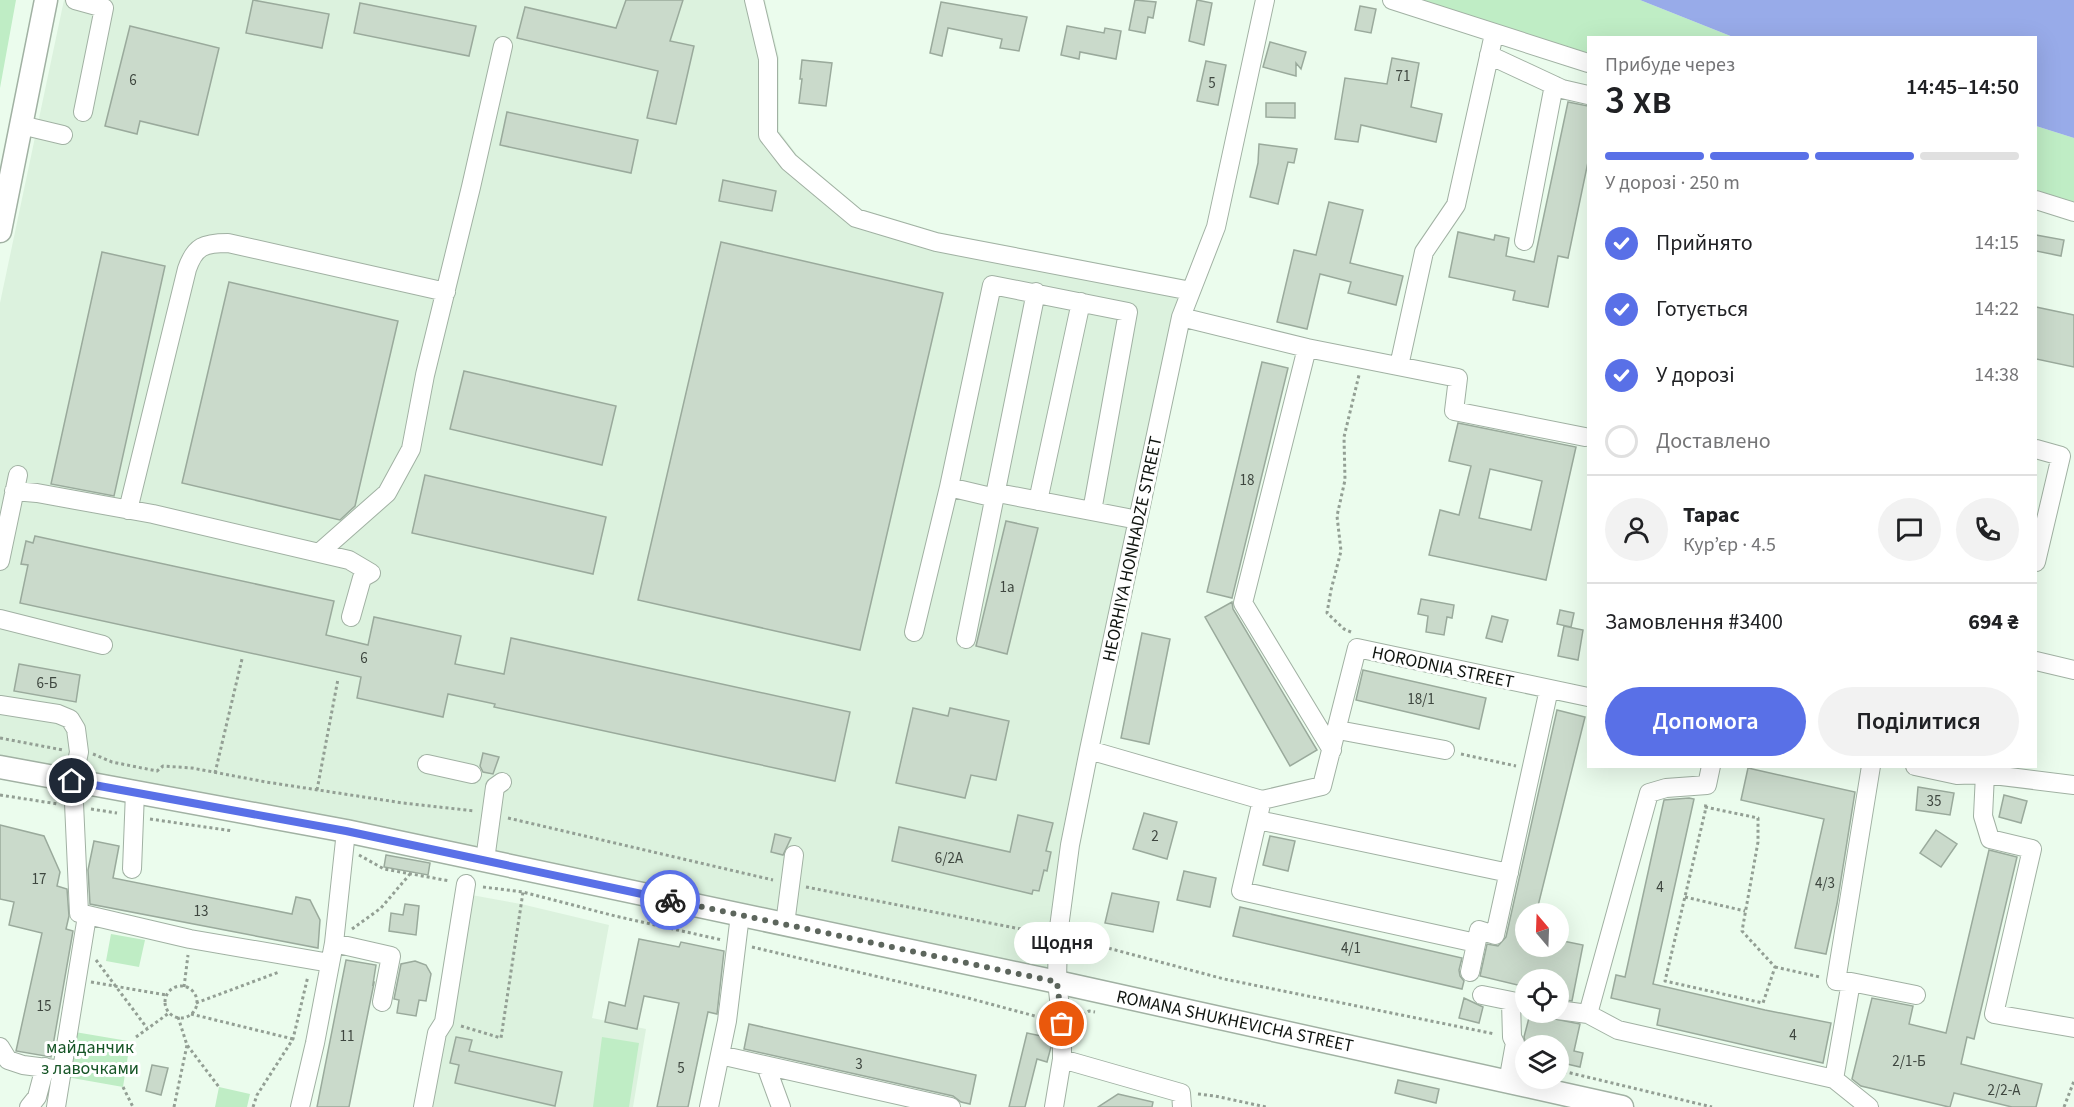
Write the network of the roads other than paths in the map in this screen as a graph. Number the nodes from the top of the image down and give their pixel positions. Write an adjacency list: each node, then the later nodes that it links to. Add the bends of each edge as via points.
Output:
1 (46, 0): 14 (main road)
2 (75, 0): 6 (street)
3 (754, 0): 20 (street, via 768,59 768,135 789,162 856,218 936,242)
4 (1265, 0): 20 (street, HEORHIYA HONHADZE STREET, via 1216,227)
5 (1392, 0): 7 (street)
6 (107, 4): 13 (street)
7 (1494, 34): 9 (street); 10 (street)
8 (503, 46): 21 (street)
9 (1490, 55): 11 (street); 26 (street, via 1456,205 1424,252)
10 (1587, 63)
11 (1554, 85): 12 (street); 19 (street)
12 (1587, 95)
13 (83, 112)
14 (21, 125): 15 (street); 18 (main road)
15 (63, 135)
16 (2037, 200): 17 (street)
17 (2074, 212)
18 (0, 231)
19 (1524, 241)
20 (1191, 291): 24 (street, HEORHIYA HONHADZE STREET)
21 (446, 292): 32 (street, via 228,243 204,246 192,254); 35 (street, via 411,449 387,493)
22 (1036, 292): 23 (street); 29 (street, via 992,285); 30 (street)
23 (1081, 302): 31 (street); 33 (street, via 1128,312)
24 (1181, 317): 25 (street); 34 (street, HEORHIYA HONHADZE STREET)
25 (1307, 348): 26 (street); 50 (street, via 1243,603)
26 (1399, 366): 27 (street, via 1458,378 1454,411)
27 (1585, 437)
28 (2037, 449): 36 (street, via 2061,456)
29 (949, 487): 30 (street); 40 (street)
30 (996, 495): 31 (street); 41 (street)
31 (1038, 501): 33 (street)
32 (128, 510): 35 (street); 37 (street, via 37,493 16,483)
33 (1092, 511): 34 (street)
34 (1138, 520): 49 (street, HEORHIYA HONHADZE STREET)
35 (319, 553): 38 (street, via 349,561 371,573 363,578)
36 (2037, 558)
37 (0, 561)
38 (351, 617)
39 (0, 619): 42 (street)
40 (914, 632)
41 (966, 639)
42 (104, 645)
43 (2037, 661): 44 (street)
44 (2074, 670)
45 (1549, 689): 46 (street, HORODNIA STREET); 48 (street, HORODNIA STREET, via 1357,648); 67 (street)
46 (1587, 698)
47 (0, 705): 58 (street, via 65,716 73,723 79,752)
48 (1338, 730): 50 (street, HORODNIA STREET); 51 (street)
49 (1089, 750): 61 (street, HORODNIA STREET); 77 (street, HEORHIYA HONHADZE STREET, via 1070,846 1058,935)
50 (1332, 750): 61 (street, HORODNIA STREET, via 1322,786)
51 (1445, 750)
52 (427, 764): 65 (street, via 470,770 499,785)
53 (0, 767): 58 (main road, ROMANA SHUKHEVICHA STREET)
54 (1711, 768): 83 (street, via 1707,785 1649,793)
55 (1871, 768): 76 (street)
56 (1923, 768): 57 (street, via 1957,776)
57 (1985, 774): 59 (street); 85 (street, via 1983,816 1990,839 2032,849 1994,1014)
58 (72, 781): 60 (main road, ROMANA SHUKHEVICHA STREET); 69 (street, via 79,913)
59 (2074, 785)
60 (135, 792): 63 (main road, ROMANA SHUKHEVICHA STREET); 66 (street)
61 (1263, 800): 62 (street)
62 (1258, 820): 67 (street); 73 (street, via 1241,891)
63 (345, 839): 65 (main road, ROMANA SHUKHEVICHA STREET); 72 (street)
64 (794, 855): 71 (street)
65 (485, 860): 70 (main road, ROMANA SHUKHEVICHA STREET)
66 (132, 869)
67 (1509, 873): 73 (street, via 1495,935 1479,930)
68 (466, 884): 97 (street, via 444,1022 437,1033)
69 (87, 915): 74 (street, via 190,939); 90 (street, via 77,979)
70 (740, 915): 71 (main road, ROMANA SHUKHEVICHA STREET); 87 (street)
71 (785, 924): 77 (main road, ROMANA SHUKHEVICHA STREET)
72 (334, 943): 74 (street); 80 (street, via 391,956)
73 (1476, 943): 75 (street)
74 (321, 961): 96 (street, via 315,1043)
75 (1470, 972)
76 (1844, 981): 79 (street); 91 (street)
77 (1057, 982): 88 (street, HEORHIYA HONHADZE STREET); 92 (main road, ROMANA SHUKHEVICHA STREET)
78 (1482, 995): 81 (street)
79 (1916, 995)
80 (382, 1002)
81 (1515, 1002)
82 (1569, 1011): 83 (street)
83 (1588, 1014): 91 (street, via 1618,1030)
84 (1515, 1020): 92 (street)
85 (2074, 1028)
86 (0, 1047): 90 (street, via 8,1060)
87 (720, 1055): 89 (street); 98 (street)
88 (1062, 1059): 93 (street); 101 (street, HEORHIYA HONHADZE STREET)
89 (766, 1066): 99 (street); 100 (street)
90 (54, 1069): 94 (street); 95 (street)
91 (1834, 1079): 103 (street)
92 (1508, 1082): 102 (main road, ROMANA SHUKHEVICHA STREET)
93 (1181, 1100)
94 (29, 1107)
95 (56, 1107)
96 (300, 1107)
97 (423, 1107)
98 (709, 1107)
99 (781, 1107)
100 (951, 1107)
101 (1054, 1107)
102 (1622, 1107)
103 (1869, 1107)

